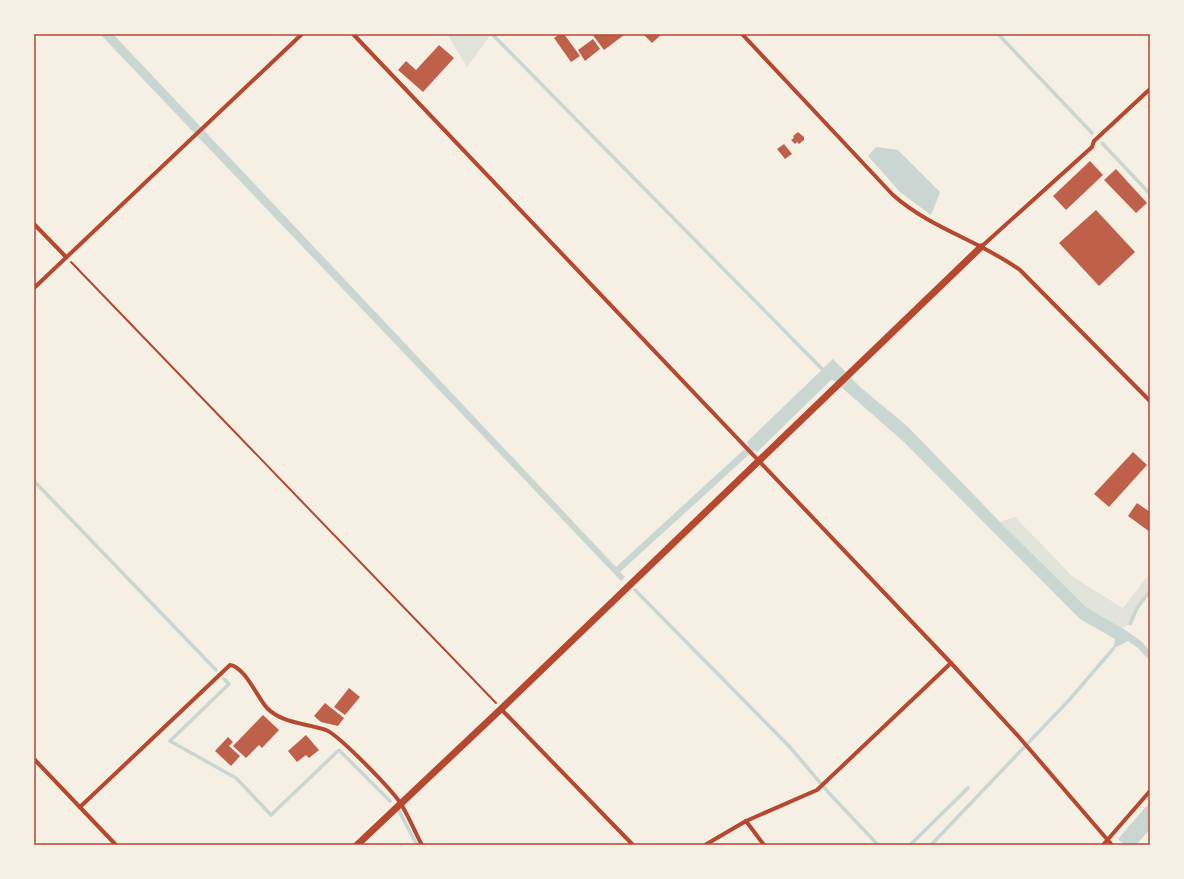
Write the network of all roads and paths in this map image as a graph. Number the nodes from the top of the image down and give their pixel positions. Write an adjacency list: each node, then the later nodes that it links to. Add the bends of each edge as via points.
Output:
1 (302, 34): 7 (street)
2 (353, 34): 10 (street)
3 (742, 34): 6 (street, via 908,209)
4 (1150, 89): 6 (street, via 1094,141 1092,147)
5 (34, 224): 7 (street)
6 (981, 247): 9 (street, via 1020,270); 10 (street)
7 (66, 257): 8 (street); 12 (path)
8 (34, 288)
9 (1150, 401)
10 (758, 462): 11 (street); 12 (street)
11 (951, 663): 17 (street, via 817,790); 18 (street, via 1019,737)
12 (502, 709): 15 (street); 22 (street)
13 (34, 759): 16 (street)
14 (1150, 791): 18 (street)
15 (400, 803): 16 (street, via 344,742 326,730 300,725 279,717 267,708 249,680 234,665 230,665); 20 (street); 21 (street)
16 (80, 807): 19 (street)
17 (746, 821): 23 (street); 24 (street)
18 (1107, 840): 25 (street); 26 (street)
19 (116, 845)
20 (357, 845)
21 (422, 845)
22 (633, 845)
23 (705, 845)
24 (764, 845)
25 (1103, 845)
26 (1112, 845)

